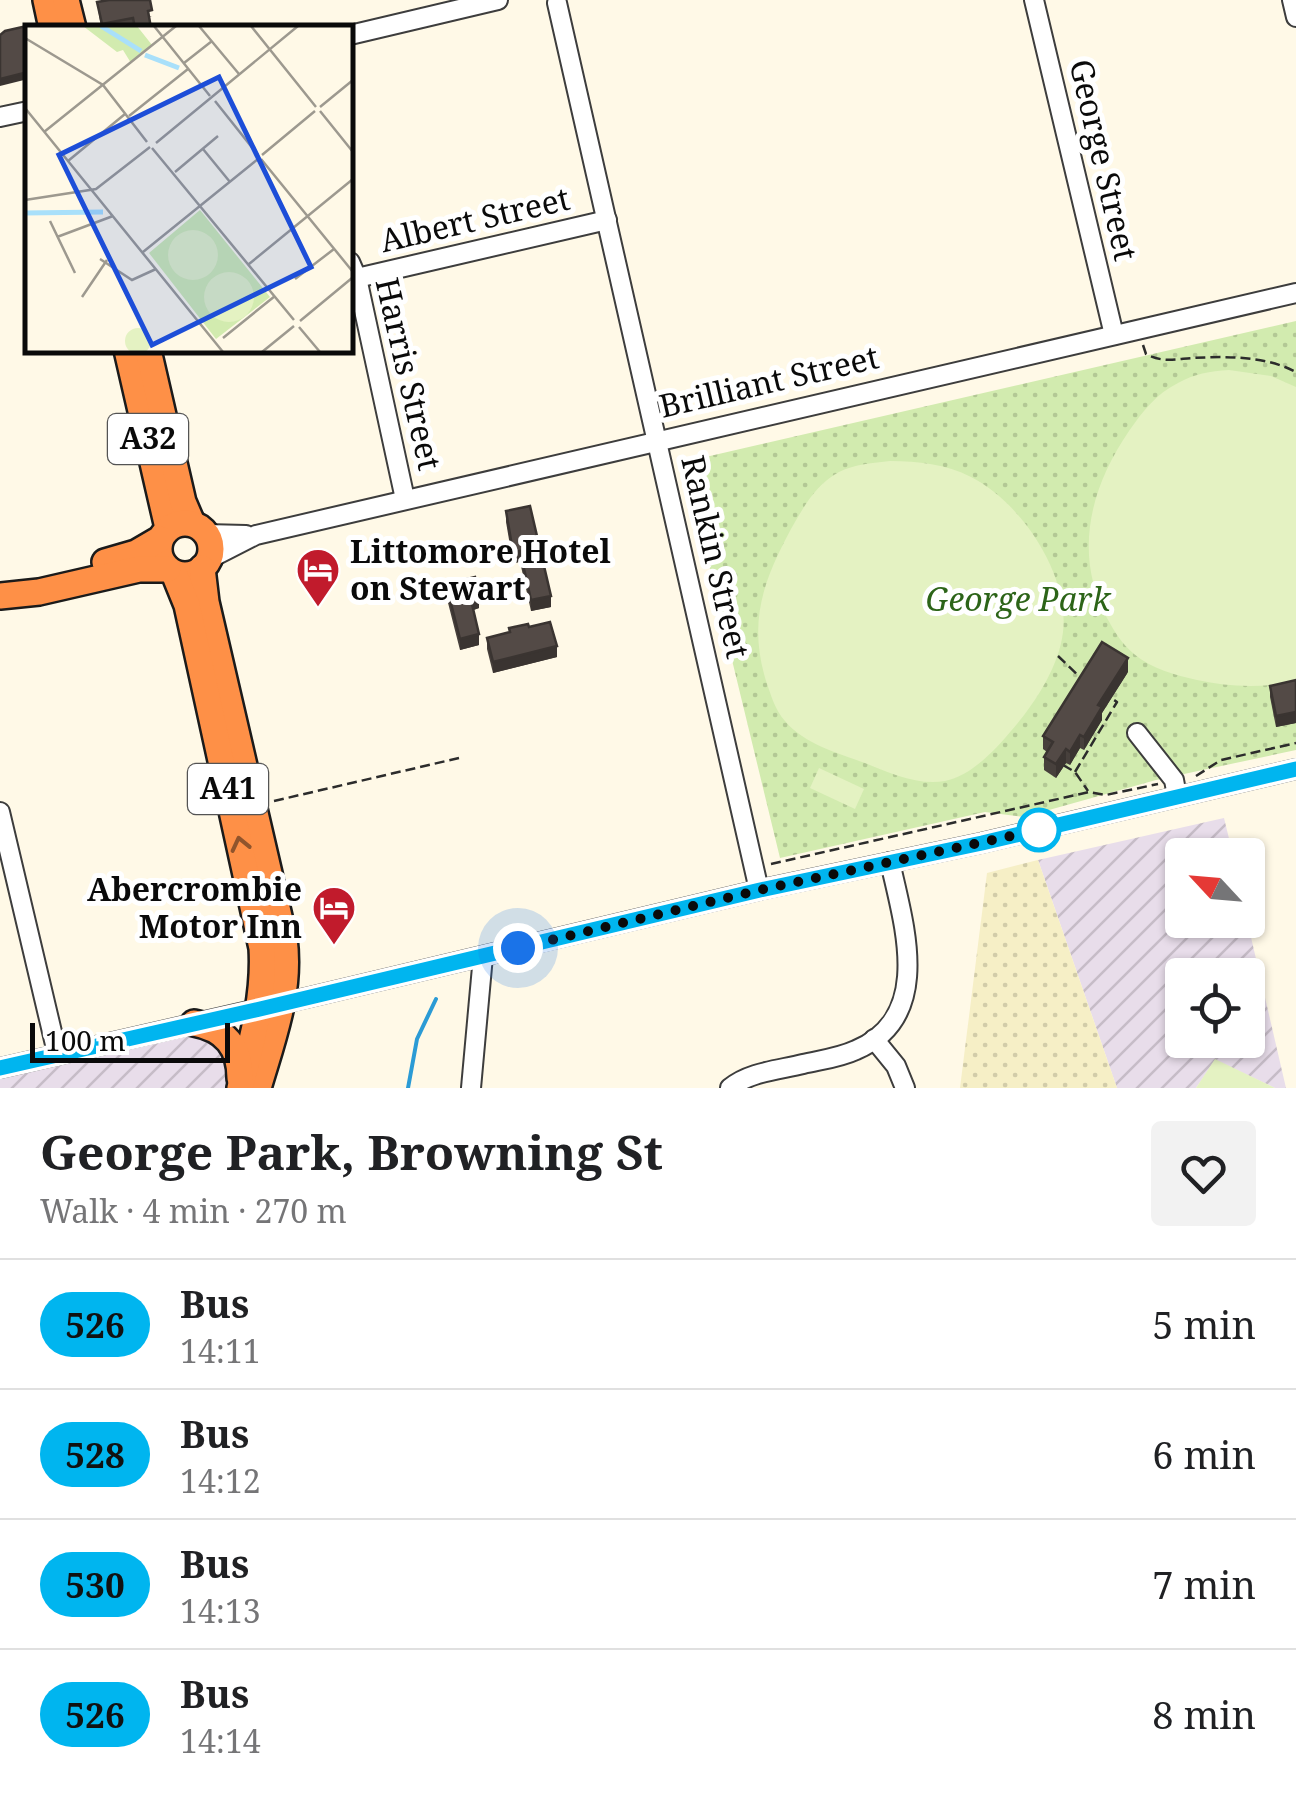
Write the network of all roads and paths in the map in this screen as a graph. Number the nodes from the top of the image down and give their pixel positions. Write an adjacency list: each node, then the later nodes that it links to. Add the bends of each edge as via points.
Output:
1 (46, 0): 8 (highway)
2 (66, 0): 9 (highway)
3 (498, 0): 10 (street)
4 (1034, 0): 17 (street, George Street)
5 (1292, 0): 7 (street)
6 (554, 1): 13 (street, Rankin Street)
7 (1296, 17)
8 (51, 25)
9 (72, 25)
10 (352, 35)
11 (25, 112): 12 (street)
12 (0, 118)
13 (607, 220): 14 (street, Albert Street); 21 (street, Rankin Street)
14 (354, 270): 22 (street, Harris Street)
15 (1296, 292): 16 (street, Brilliant Street)
16 (1139, 329): 17 (street, Brilliant Street); 20 (path, via 1144,350 1155,359 1246,359)
17 (1114, 335): 21 (street, Brilliant Street)
18 (128, 352): 23 (highway, A32)
19 (148, 352): 23 (highway, A32)
20 (1296, 372)
21 (658, 441): 22 (street, Brilliant Street); 40 (street, Rankin Street)
22 (406, 499): 23 (street, Brilliant Street, via 256,535)
23 (190, 542): 24 (highway, Brilliant Street, via 190,575); 24 (highway, A32, via 159,556); 25 (highway, Brilliant Street, via 36,577); 37 (highway, A41)
24 (171, 571): 25 (highway, Brilliant Street, via 139,570); 43 (highway, A41, one-way to 24, via 187,605)
25 (0, 594)
26 (1058, 656): 27 (path)
27 (1086, 683)
28 (1102, 692): 34 (path, via 1117,702)
29 (1138, 732): 35 (street)
30 (1296, 743): 35 (path, via 1221,760)
31 (459, 758): 37 (path)
32 (1060, 763): 34 (path)
33 (1296, 769): 35 (street)
34 (1075, 772): 36 (path)
35 (1176, 788): 36 (path); 39 (street, via 1020,834)
36 (1088, 792): 40 (path)
37 (254, 807): 43 (highway, A41, via 284,938 286,980)
38 (0, 812): 46 (street)
39 (890, 862): 41 (street); 45 (street, via 909,972 898,1012)
40 (755, 868): 41 (street, Rankin Street)
41 (760, 890): 42 (street)
42 (484, 956): 43 (street); 50 (street)
43 (271, 1006): 44 (street); 48 (highway, A41); 49 (highway, A41)
44 (194, 1024): 46 (street); 48 (highway, via 216,1029 234,1046)
45 (874, 1039): 51 (street, via 858,1050); 52 (street)
46 (58, 1053): 47 (street)
47 (0, 1068)
48 (240, 1088)
49 (258, 1088)
50 (471, 1088)
51 (730, 1088)
52 (905, 1088)

